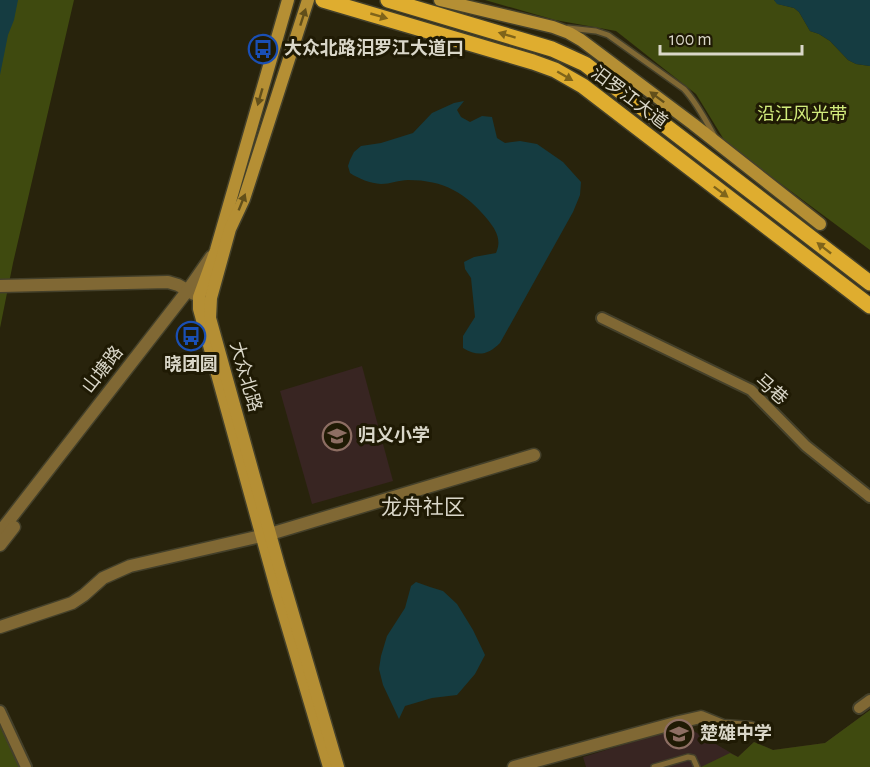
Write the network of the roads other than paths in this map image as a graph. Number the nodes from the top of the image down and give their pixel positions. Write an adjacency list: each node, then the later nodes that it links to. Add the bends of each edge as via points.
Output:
1 (288, 0): 11 (main road, 大众北路, one-way to 11)
2 (308, 0): 10 (main road, one-way to 2, via 244,199)
3 (323, 0): 15 (main road, 汨罗江大道, one-way to 15, via 555,70 583,86)
4 (388, 0): 6 (main road, 汨罗江大道)
5 (440, 0): 7 (main road)
6 (409, 3): 12 (main road, 汨罗江大道, one-way to 6, via 585,64 552,48)
7 (553, 27): 8 (main road, one-way to 7, via 581,40); 8 (lane, via 596,31 616,40 691,96)
8 (720, 147): 9 (main road)
9 (820, 224)
10 (230, 229): 11 (street, 山塘路)
11 (220, 249): 14 (street, 山塘路); 14 (main road, 大众北路); 16 (main road, 大众北路)
12 (870, 283)
13 (0, 286): 14 (street, via 168,282)
14 (193, 293): 16 (street); 20 (street, 山塘路); 21 (main road, 大众北路); 22 (street, 山塘路)
15 (870, 306)
16 (210, 318): 21 (main road, 大众北路)
17 (602, 318): 19 (street, 马巷, via 750,390 806,446)
18 (534, 455): 21 (street)
19 (870, 496)
20 (0, 532)
21 (266, 535): 23 (street, via 130,566 103,578 72,603); 29 (main road, 大众北路); 30 (main road, 大众北路)
22 (0, 545)
23 (0, 627)
24 (870, 700): 25 (street)
25 (859, 708)
26 (0, 711): 28 (street)
27 (751, 728): 31 (street, via 723,726 701,717)
28 (26, 767)
29 (329, 767)
30 (338, 767)
31 (514, 767)
32 (654, 767): 33 (lane, via 693,758)
33 (697, 767)

